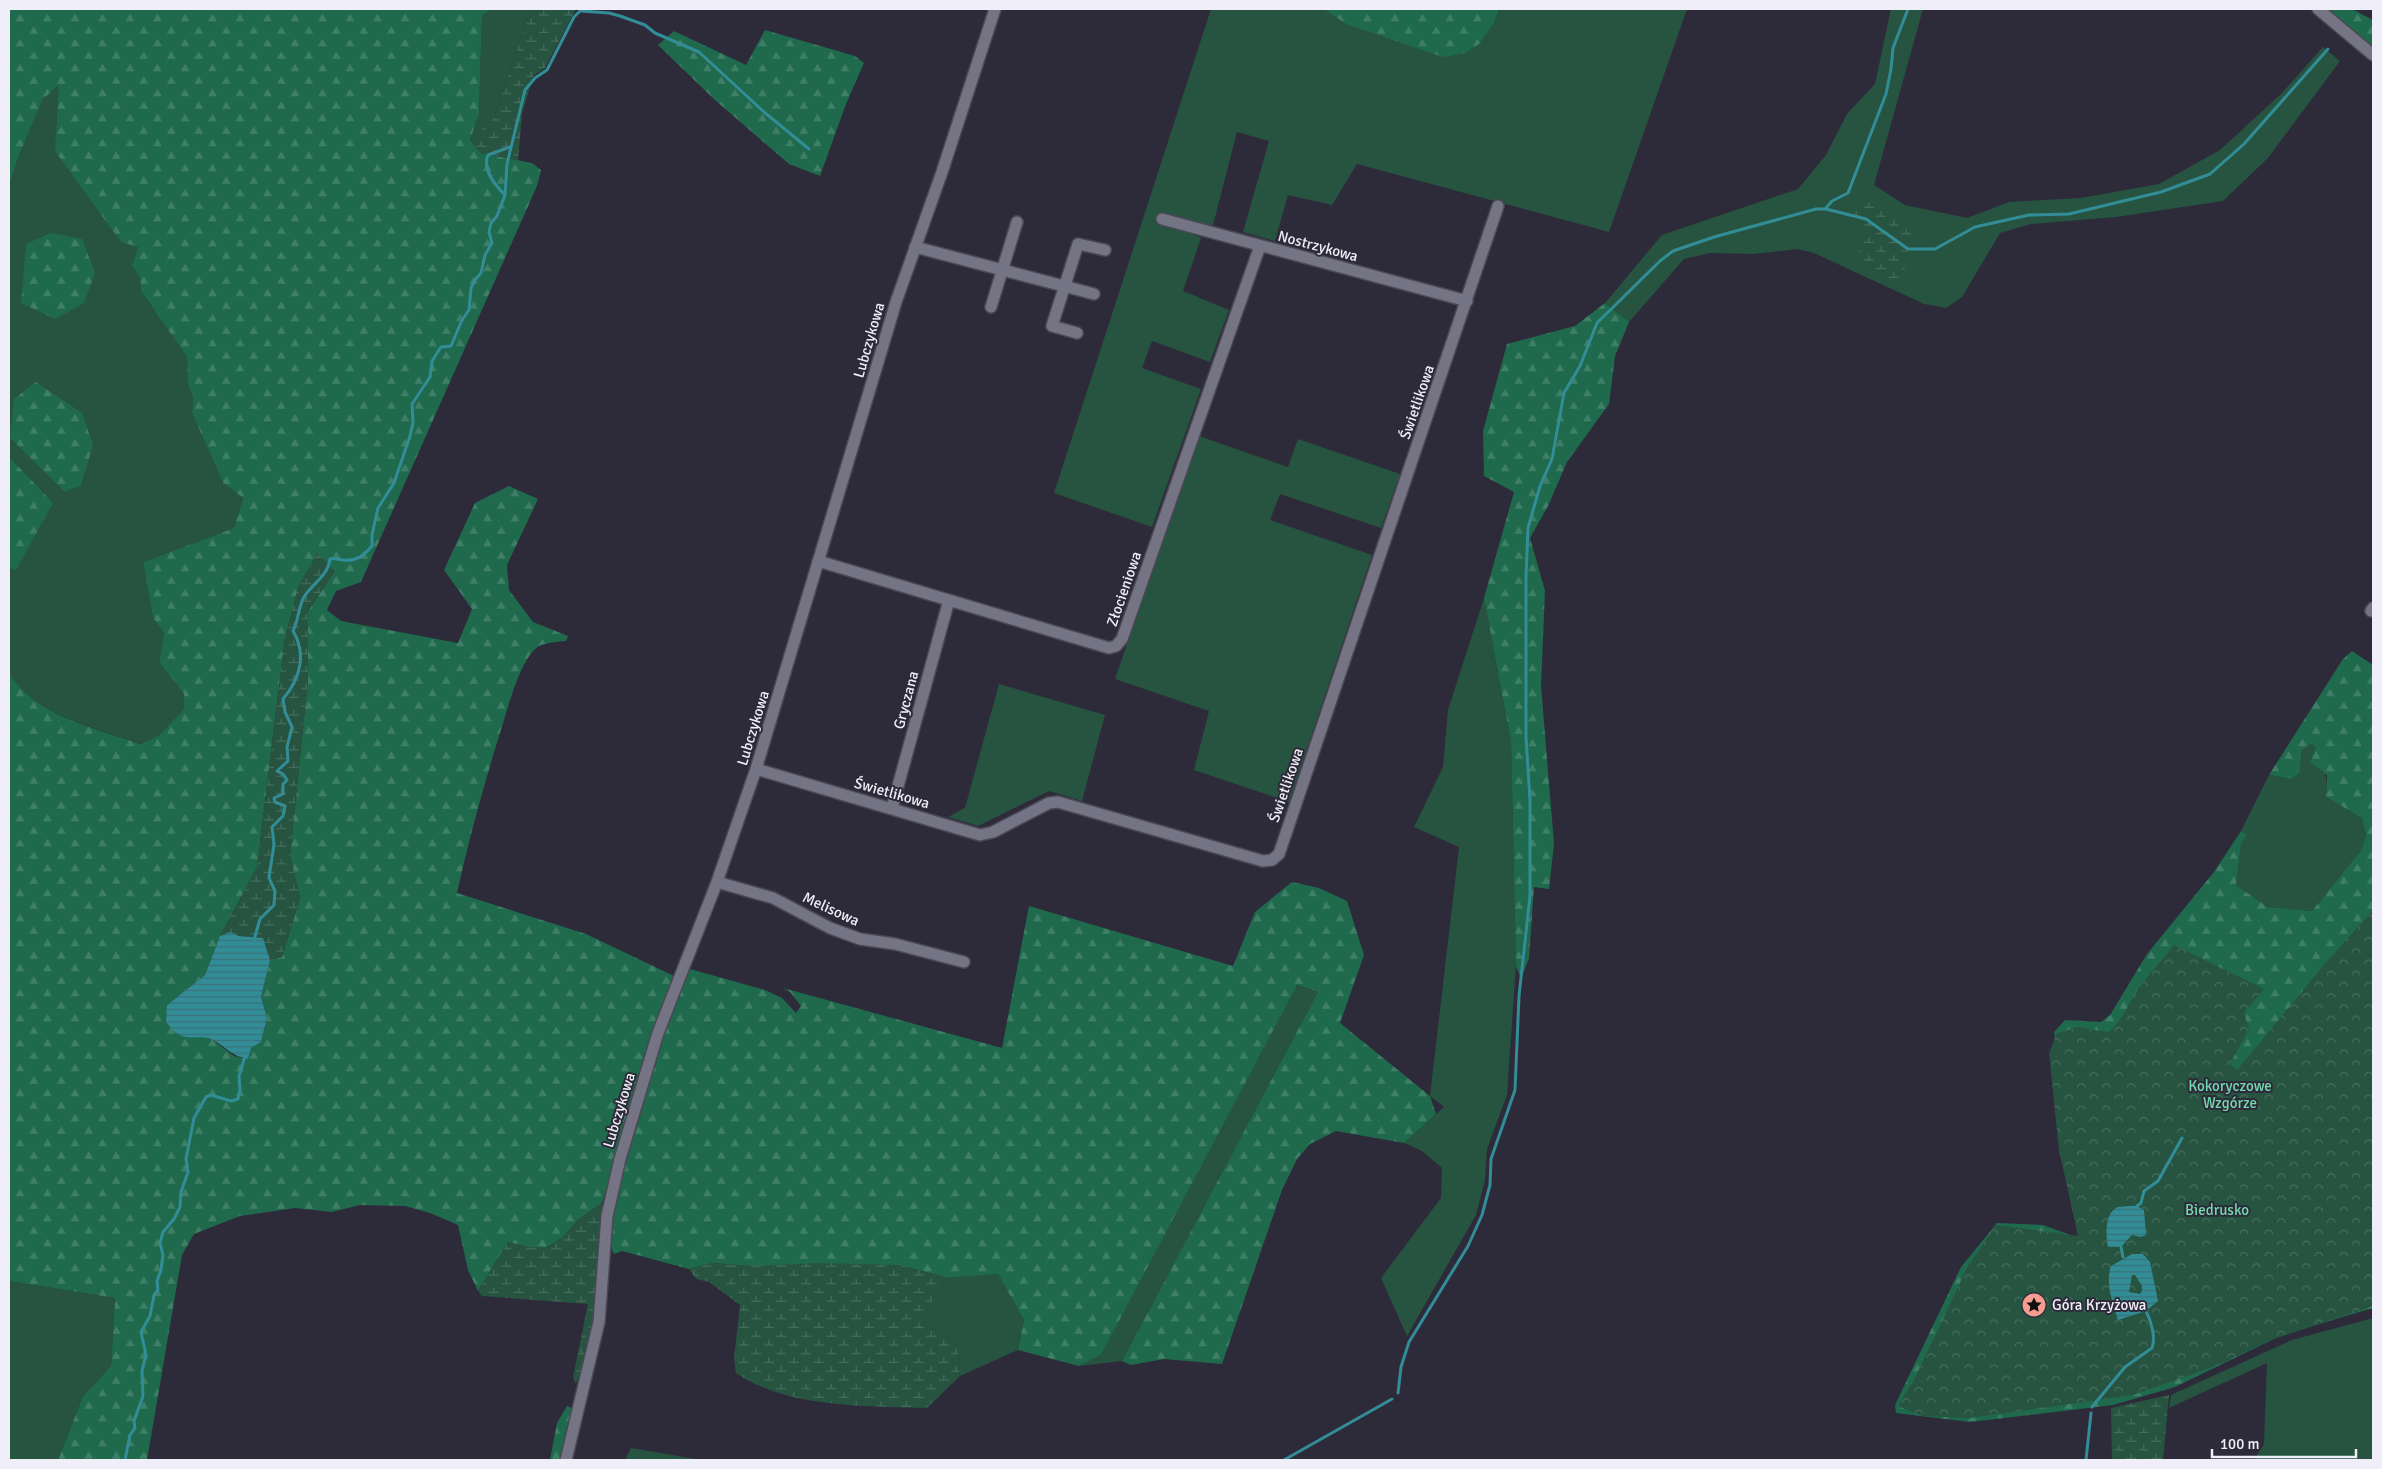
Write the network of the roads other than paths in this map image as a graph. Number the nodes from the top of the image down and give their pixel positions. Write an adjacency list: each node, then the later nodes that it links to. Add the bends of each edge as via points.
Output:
1 (995, 9): 8 (street, Lubczykowa)
2 (2318, 9): 3 (street)
3 (2373, 55)
4 (1498, 206): 13 (street, Świetlikowa)
5 (1162, 220): 7 (street, Nostrzykowa)
6 (1017, 222): 10 (street)
7 (1260, 246): 13 (street, Nostrzykowa); 17 (street, Złocieniowa, via 1122,639 1116,646 1109,648)
8 (916, 247): 10 (street); 16 (street, Lubczykowa, via 896,302)
9 (1104, 250): 11 (street, via 1078,244)
10 (1002, 268): 11 (street); 14 (street)
11 (1064, 285): 12 (street); 15 (street, via 1052,326)
12 (1094, 294)
13 (1467, 301): 19 (street, Świetlikowa, via 1278,854 1272,860 1058,802 1049,803 993,832 980,834)
14 (991, 307)
15 (1077, 333)
16 (818, 561): 17 (street, Złocieniowa); 18 (street, Lubczykowa)
17 (949, 600): 19 (street, Gryczana)
18 (756, 769): 19 (street, Świetlikowa); 20 (street, Lubczykowa)
19 (892, 808)
20 (717, 882): 21 (street, Melisowa, via 773,898 860,940 895,944); 22 (street, Lubczykowa, via 658,1033 610,1194 599,1322)
21 (964, 962)
22 (566, 1460)

